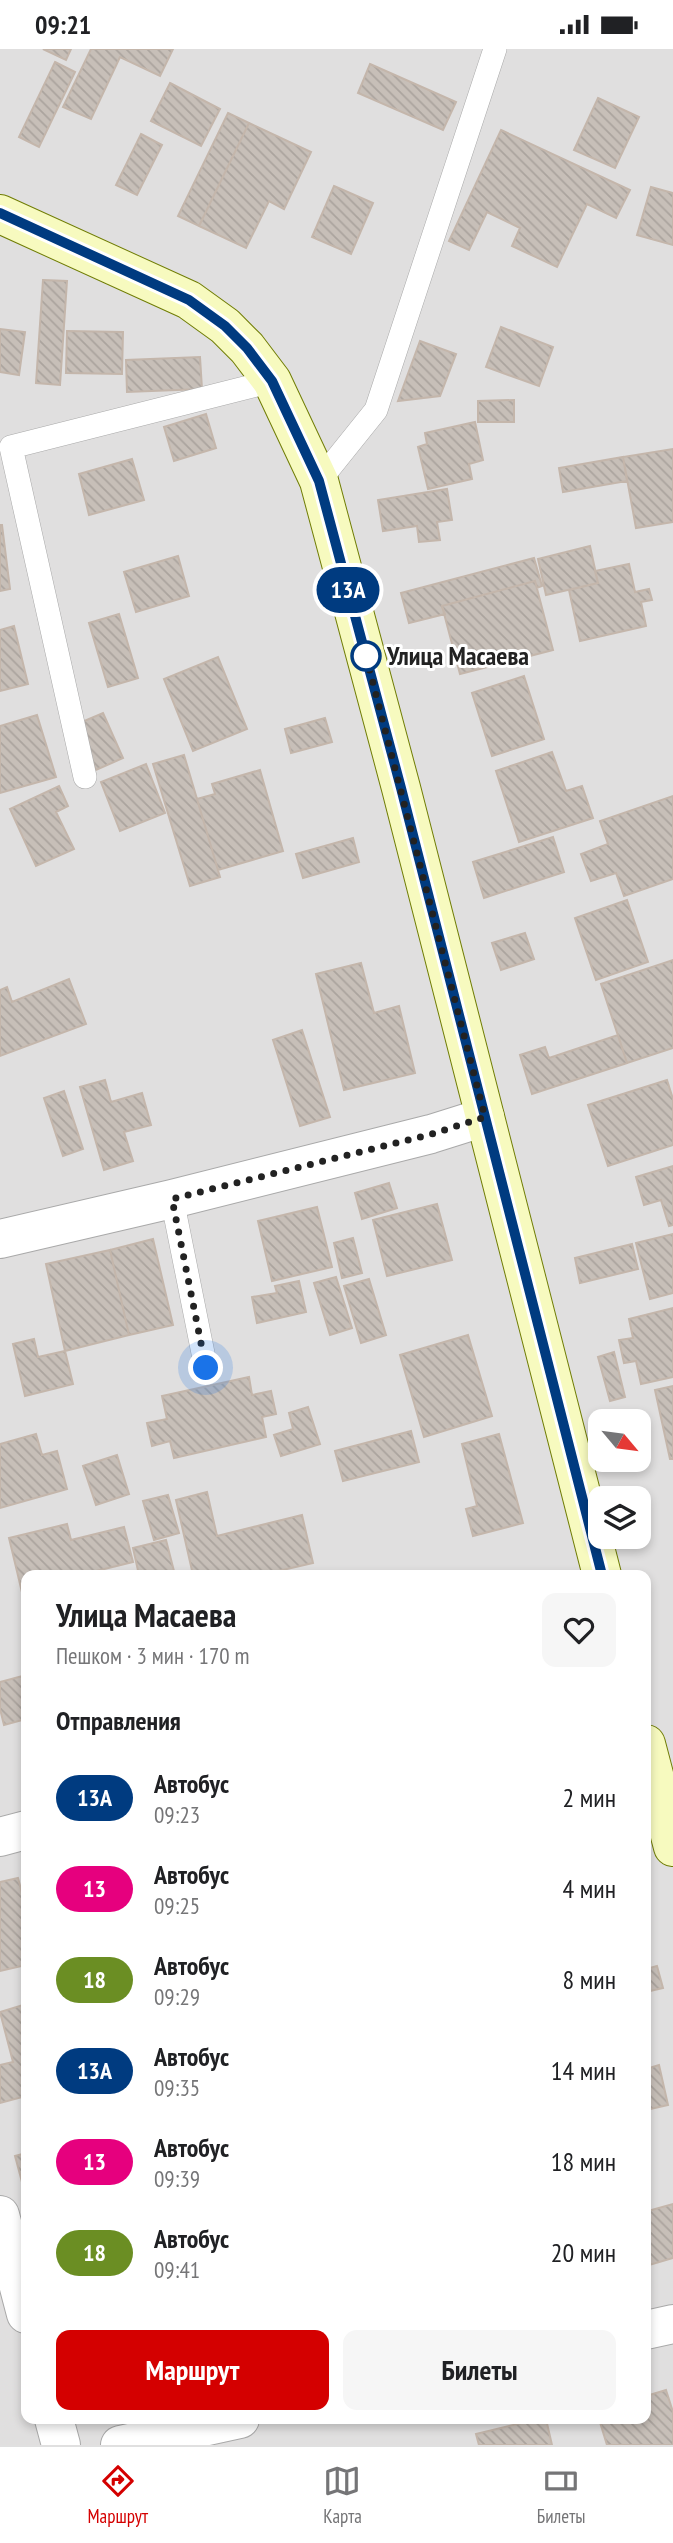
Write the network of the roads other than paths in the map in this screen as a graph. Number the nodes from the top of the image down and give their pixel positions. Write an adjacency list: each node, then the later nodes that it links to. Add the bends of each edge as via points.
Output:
1 (495, 49): 4 (lane, via 376,411)
2 (0, 213): 3 (main road, via 189,300 225,326)
3 (272, 381): 4 (main road); 5 (lane, via 11,447)
4 (319, 481): 6 (main road)
5 (85, 777)
6 (485, 1117): 7 (street); 10 (main road)
7 (172, 1199): 8 (street); 9 (lane)
8 (0, 1239)
9 (206, 1368)
10 (601, 1570)
11 (651, 1763): 14 (main road)
12 (21, 1831): 13 (street)
13 (0, 1837)
14 (673, 1847)
15 (0, 2215): 16 (street)
16 (21, 2295)
17 (673, 2324): 18 (street)
18 (651, 2329)
19 (55, 2424): 21 (street)
20 (217, 2424): 22 (street)
21 (61, 2445)
22 (120, 2445)

